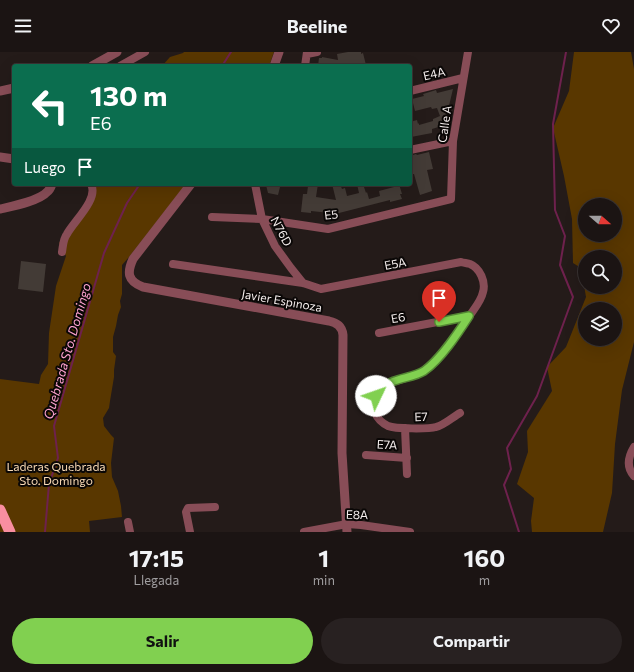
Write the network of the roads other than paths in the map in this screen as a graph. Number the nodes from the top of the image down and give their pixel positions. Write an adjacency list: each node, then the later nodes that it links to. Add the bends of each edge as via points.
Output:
1 (117, 52): 7 (street)
2 (145, 52): 8 (street)
3 (279, 52): 9 (street)
4 (317, 52): 6 (street)
5 (468, 52): 11 (street, Calle A)
6 (307, 53): 10 (street)
7 (96, 64)
8 (124, 64)
9 (275, 64)
10 (305, 64)
11 (463, 78): 14 (street, E4A); 15 (street, Calle A)
12 (12, 88): 13 (street)
13 (0, 91)
14 (412, 91)
15 (453, 141): 16 (street); 23 (street, Calle A)
16 (412, 150)
17 (0, 157): 18 (street)
18 (12, 159)
19 (51, 186): 24 (street, via 42,197)
20 (92, 186): 27 (street, via 89,203 66,234)
21 (189, 186): 42 (street, Javier Espinoza, via 133,258 130,277 133,282 143,287 329,321 341,327 342,453)
22 (255, 186): 26 (street, N76D)
23 (451, 199): 26 (street, E5, via 328,229)
24 (0, 209)
25 (212, 217): 26 (street, E5)
26 (262, 219): 29 (street, N76D, via 275,246)
27 (62, 252)
28 (173, 264): 29 (street, E5A)
29 (303, 283): 30 (street, E5A, via 321,289 461,262 476,268 484,282 479,303)
30 (469, 316): 31 (street, E6); 33 (street, E7, via 432,365 422,372 395,380 382,388 376,396 376,416 389,426)
31 (379, 332)
32 (460, 413): 33 (street, E7, via 436,427)
33 (406, 428): 36 (street)
34 (634, 447): 38 (street, via 629,455)
35 (366, 455): 36 (street, E7A)
36 (407, 458): 37 (street)
37 (408, 474)
38 (632, 474)
39 (215, 507): 45 (street, via 188,508 186,512)
40 (0, 510): 43 (highway)
41 (128, 522): 44 (street)
42 (347, 528): 46 (street, E8A); 47 (street, E8A, via 361,525)
43 (10, 532)
44 (130, 532)
45 (190, 532)
46 (304, 532)
47 (409, 532)

